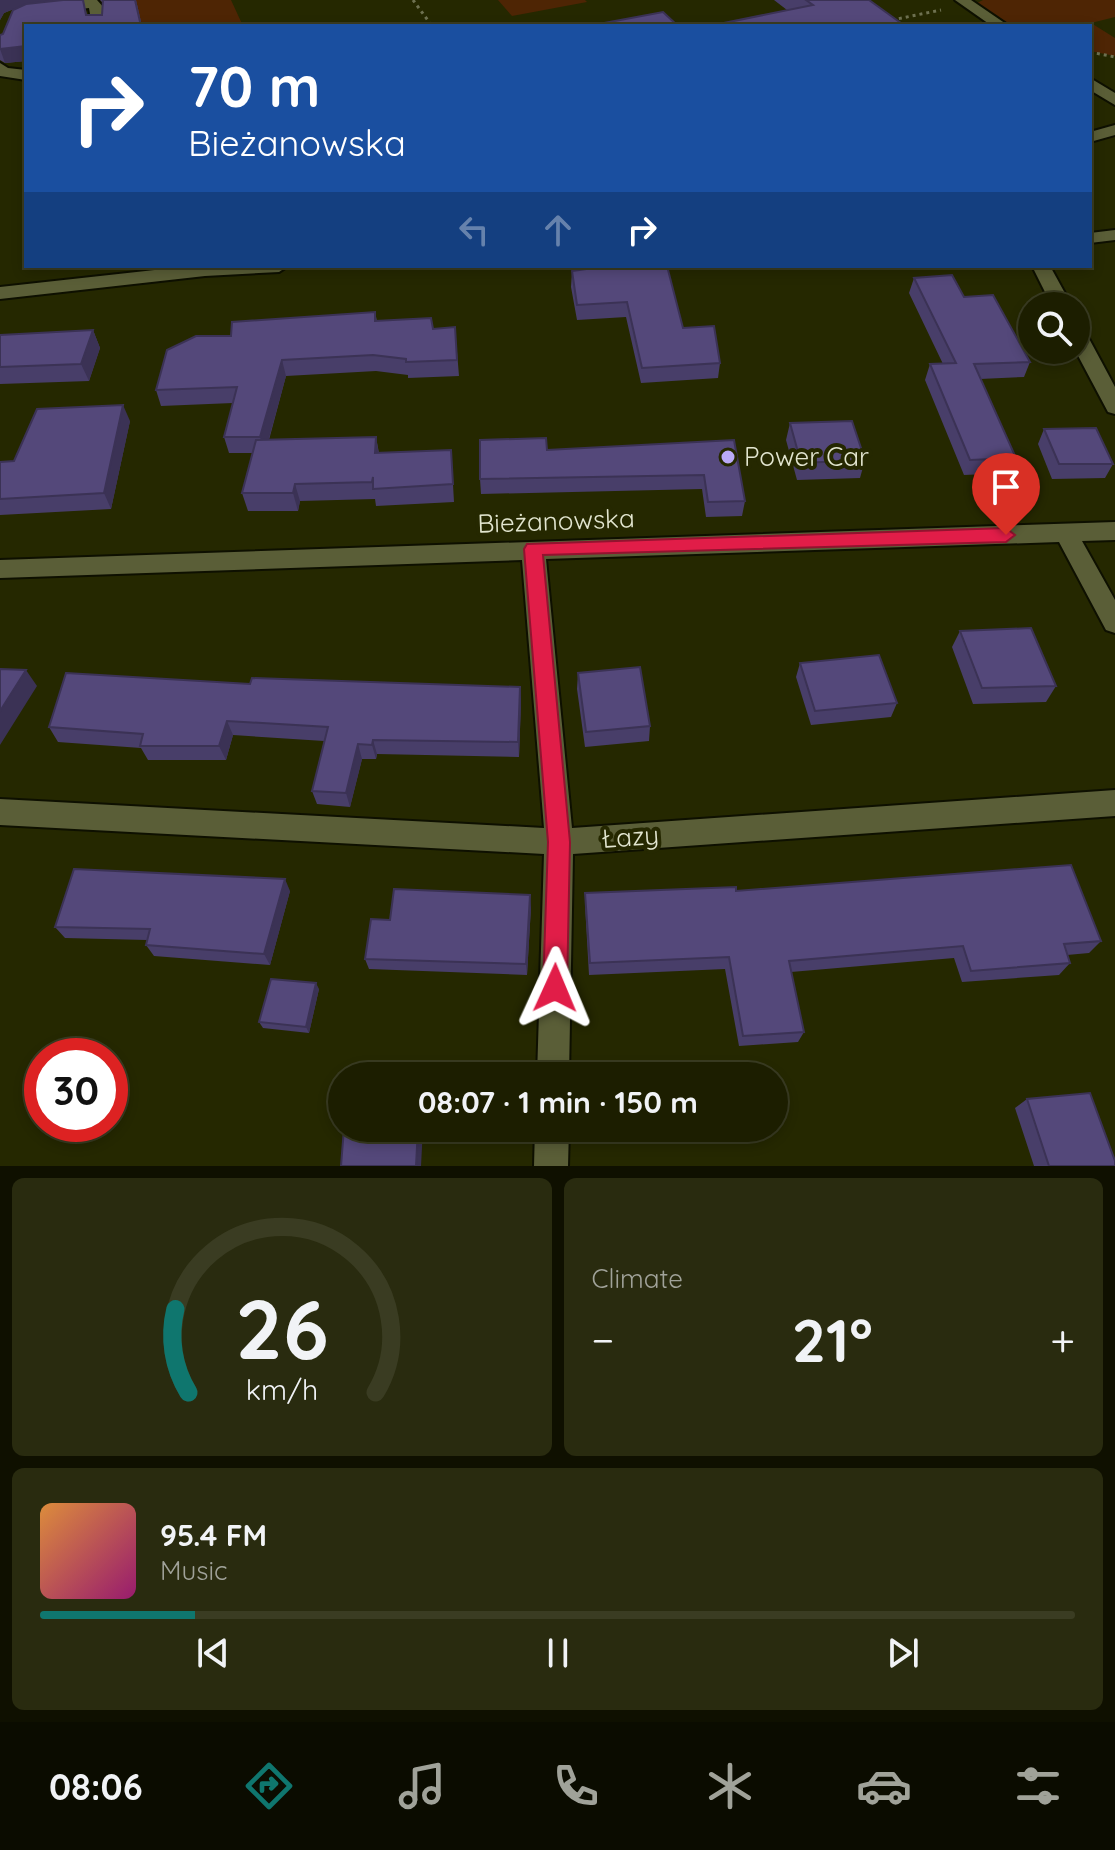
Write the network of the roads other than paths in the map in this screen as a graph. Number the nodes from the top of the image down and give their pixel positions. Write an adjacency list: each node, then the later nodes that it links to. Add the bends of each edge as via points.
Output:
1 (965, 2): 4 (street)
2 (40, 9): 3 (street, via 92,3)
3 (99, 24)
4 (999, 24)
5 (1092, 84): 6 (street)
6 (1115, 100)
7 (1115, 130): 8 (street)
8 (1092, 136)
9 (1115, 235): 10 (street)
10 (1092, 238)
11 (242, 268): 14 (street)
12 (1042, 268): 13 (street)
13 (1055, 292)
14 (0, 293)
15 (1090, 360): 16 (street)
16 (1115, 407)
17 (1115, 531): 18 (street, Bieżanowska)
18 (1066, 533): 19 (street, Bieżanowska); 21 (street)
19 (533, 549): 20 (street, Bieżanowska); 24 (street)
20 (0, 569)
21 (1115, 623)
22 (1115, 803): 24 (street, Łazy)
23 (0, 812): 24 (street, Łazy)
24 (559, 842): 25 (street)
25 (553, 1062)
26 (552, 1142): 27 (street)
27 (551, 1166)

